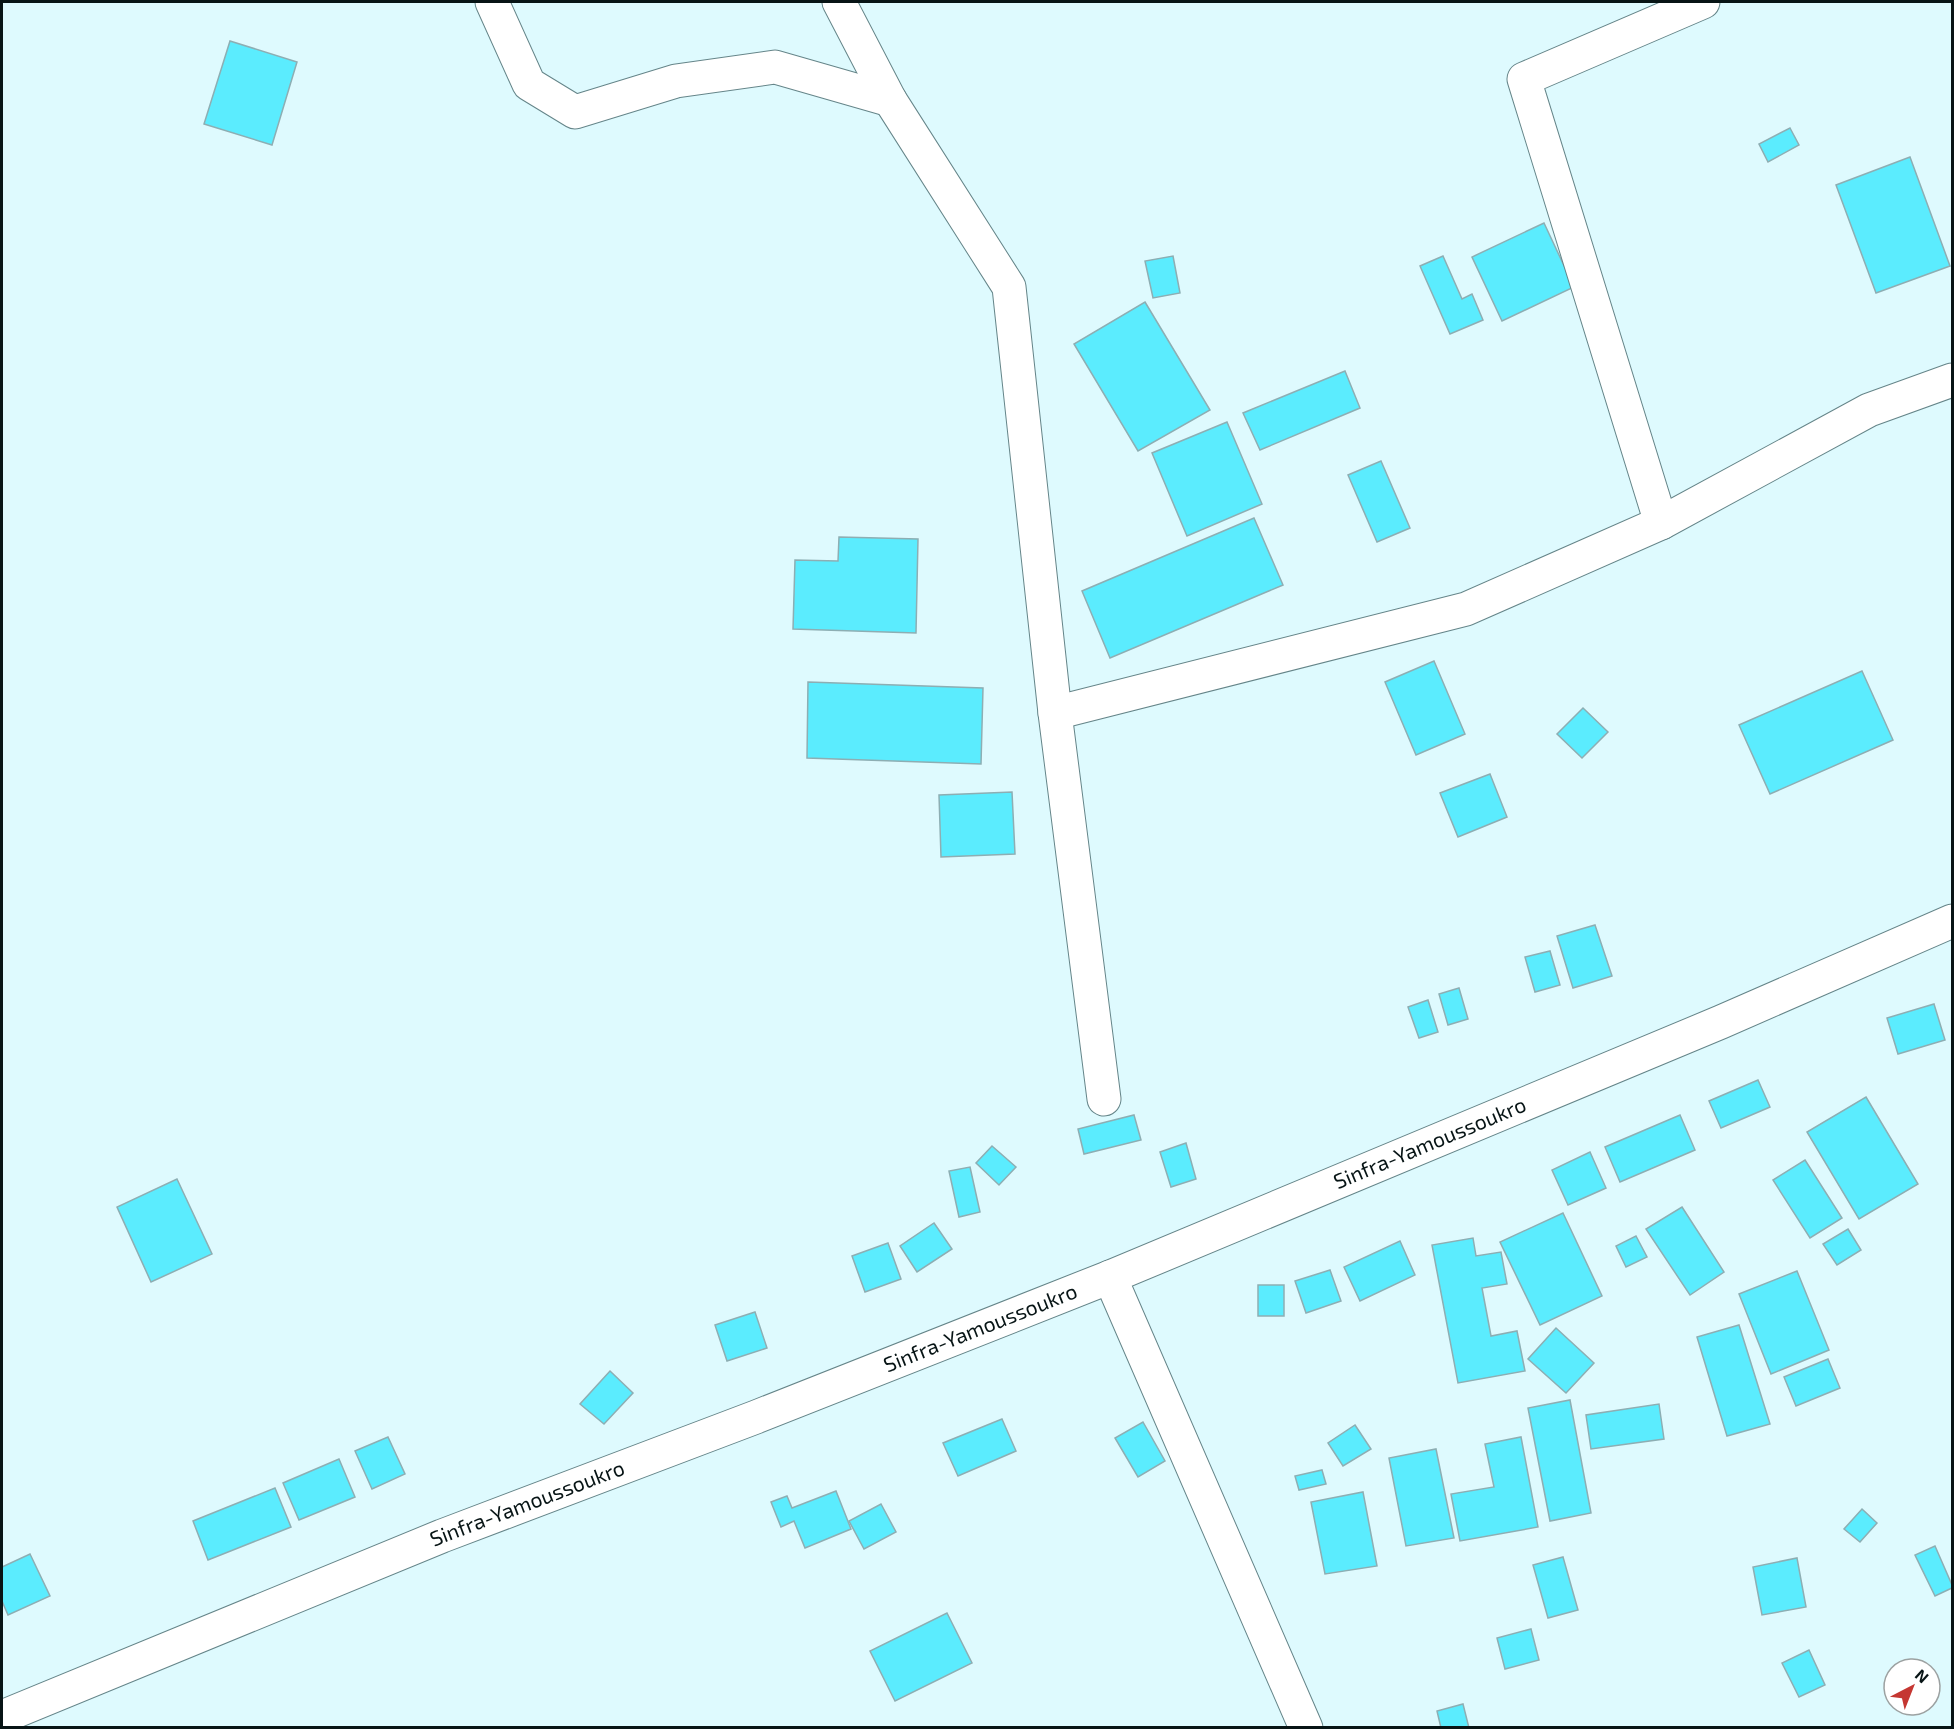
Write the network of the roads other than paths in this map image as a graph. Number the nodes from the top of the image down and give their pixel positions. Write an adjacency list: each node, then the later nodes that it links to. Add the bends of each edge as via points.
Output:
1 (492, 2): 4 (street, via 529,84 575,112 676,81 775,67)
2 (839, 2): 4 (street)
3 (1703, 2): 6 (street, via 1524,79)
4 (890, 100): 7 (street, via 1009,287)
5 (1953, 380): 6 (street, via 1869,410)
6 (1661, 523): 7 (street, via 1466,609)
7 (1055, 713): 9 (street)
8 (1953, 921): 10 (street, Sinfra-Yamoussoukro)
9 (1104, 1099)
10 (1110, 1277): 11 (street, Sinfra-Yamoussoukro, via 442,1536); 12 (street)
11 (2, 1717)
12 (1306, 1728)

